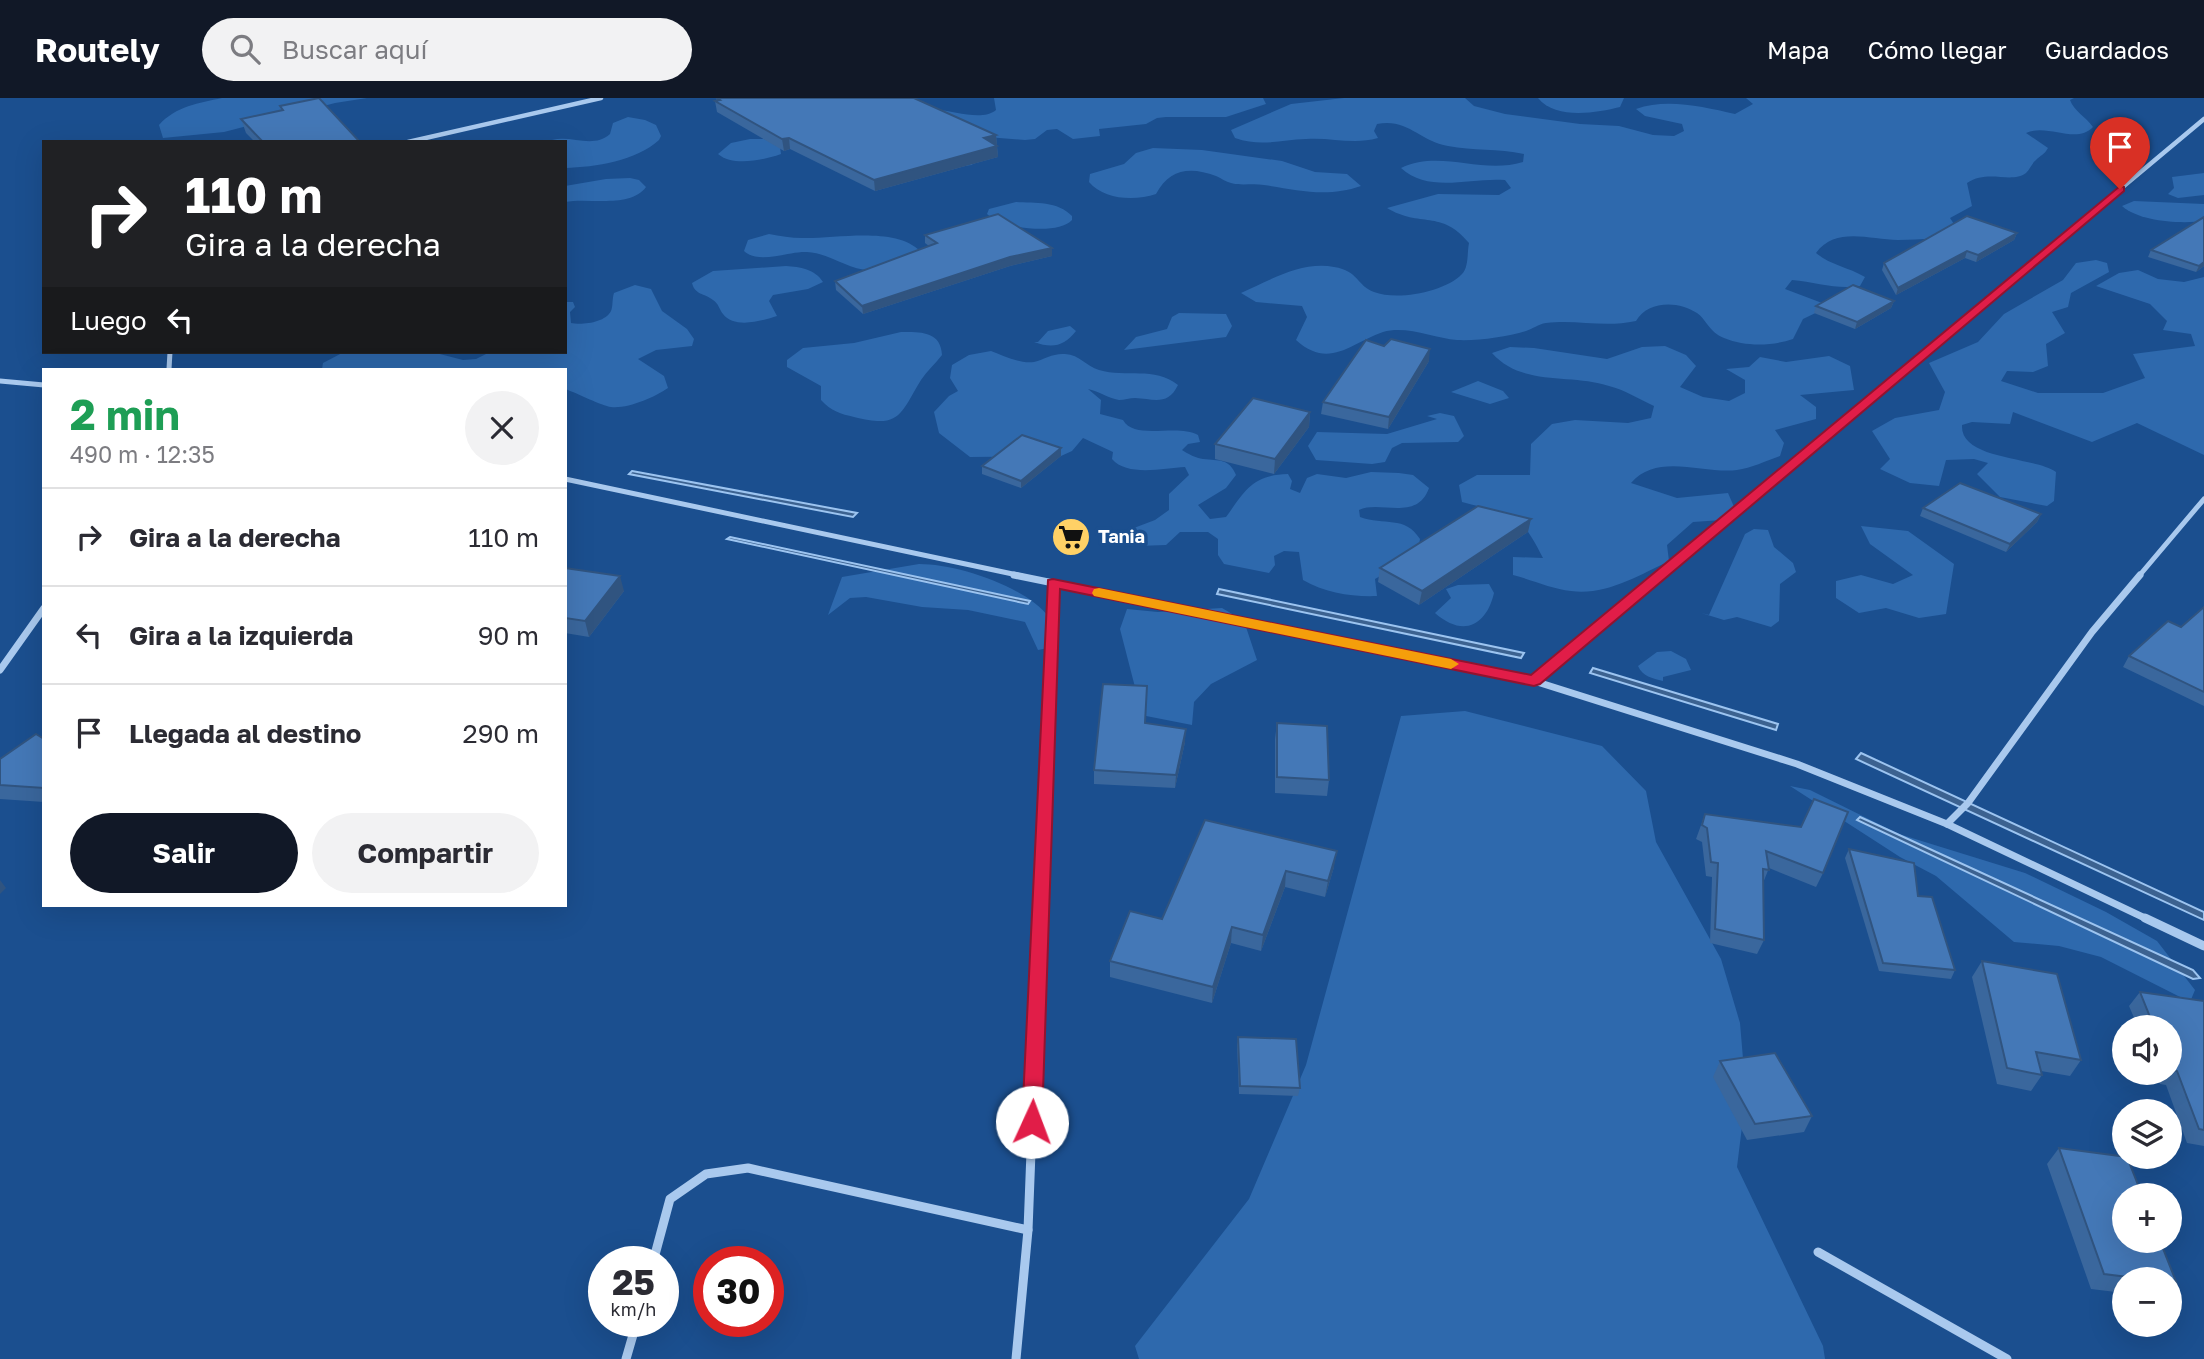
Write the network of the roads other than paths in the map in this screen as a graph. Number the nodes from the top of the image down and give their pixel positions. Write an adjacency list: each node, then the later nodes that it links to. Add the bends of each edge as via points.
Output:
1 (601, 98): 3 (street)
2 (2204, 119): 11 (street)
3 (417, 140)
4 (0, 381): 5 (street)
5 (42, 386)
6 (567, 479): 8 (street)
7 (2204, 499): 12 (street, via 2098,625 1968,803)
8 (1053, 583): 11 (street); 14 (street)
9 (42, 611): 10 (street)
10 (0, 670)
11 (1534, 681): 12 (street, via 1797,764)
12 (1947, 824): 13 (street)
13 (2204, 946)
14 (1028, 1230): 15 (street, via 748,1168 705,1174 670,1199); 19 (street)
15 (657, 1246)
16 (1818, 1252): 20 (street)
17 (632, 1337): 18 (street)
18 (626, 1359)
19 (1016, 1359)
20 (2007, 1359)

